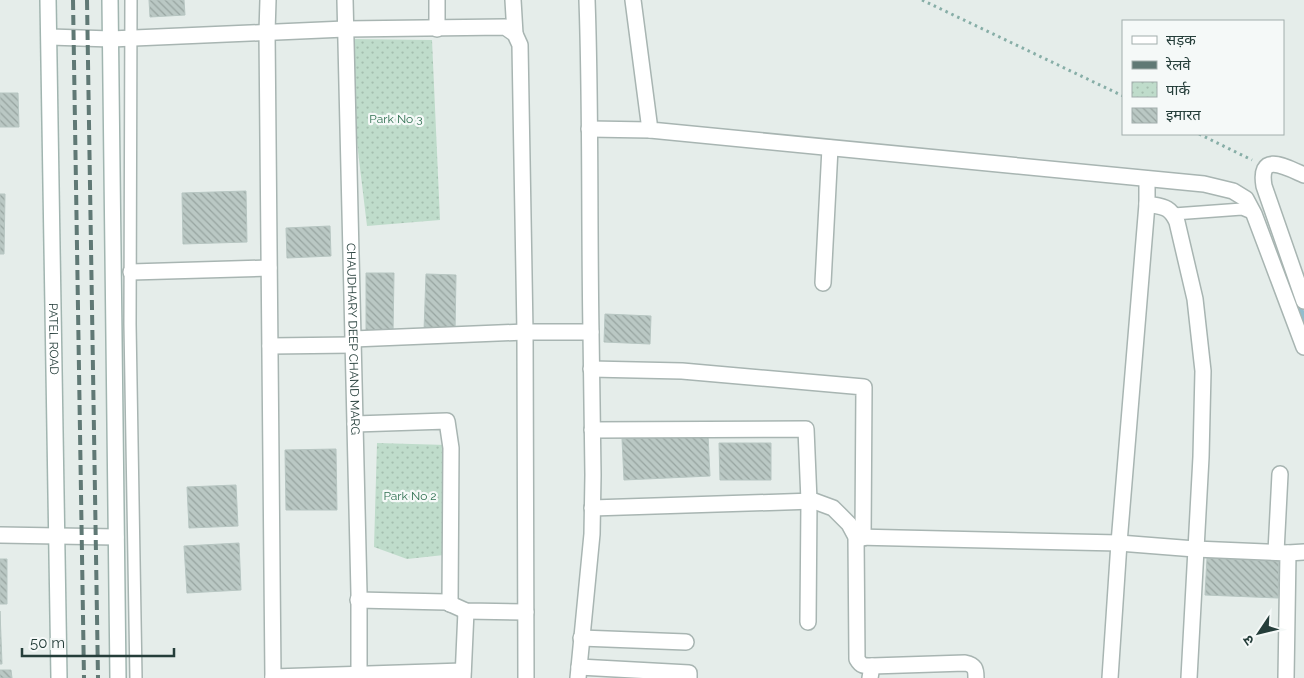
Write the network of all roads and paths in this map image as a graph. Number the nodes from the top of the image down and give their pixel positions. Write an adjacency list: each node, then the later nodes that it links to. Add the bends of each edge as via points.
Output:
1 (48, 0): 15 (street, PATEL ROAD)
2 (110, 0): 17 (street)
3 (131, 0): 16 (lane)
4 (268, 0): 13 (street)
5 (345, 0): 12 (street, CHAUDHARY DEEP CHAND MARG)
6 (437, 0): 11 (street)
7 (513, 0): 14 (street)
8 (587, 0): 19 (street)
9 (633, 0): 20 (street)
10 (922, 0): 18 (path)
11 (437, 28): 12 (street); 14 (street, via 505,27)
12 (345, 29): 13 (street); 35 (street, CHAUDHARY DEEP CHAND MARG)
13 (267, 32): 16 (street); 29 (street)
14 (515, 34): 33 (street, via 520,45)
15 (50, 37): 17 (street); 45 (street, PATEL ROAD)
16 (131, 38): 17 (street); 30 (lane)
17 (111, 39): 46 (street)
18 (1122, 96)
19 (590, 129): 20 (street); 34 (street)
20 (650, 130): 22 (street)
21 (1201, 135): 23 (path)
22 (830, 148): 25 (street); 31 (street)
23 (1266, 167): 24 (street, via 1280,164); 32 (street, via 1262,176 1264,186)
24 (1304, 175)
25 (1147, 179): 26 (street); 28 (street, via 1204,184 1233,191 1246,198)
26 (1147, 204): 27 (street, via 1166,207); 48 (street)
27 (1174, 214): 28 (lane, via 1242,209); 49 (street, via 1196,299 1203,371)
28 (1254, 214): 37 (street)
29 (269, 268): 30 (street); 36 (street)
30 (130, 272): 66 (lane)
31 (823, 283)
32 (1304, 301)
33 (525, 332): 34 (street); 35 (street); 55 (street)
34 (591, 332): 38 (street)
35 (353, 342): 36 (street); 39 (street, CHAUDHARY DEEP CHAND MARG)
36 (270, 346): 63 (street)
37 (1304, 348)
38 (591, 369): 40 (street); 47 (street, via 682,371 864,387)
39 (355, 424): 52 (street, CHAUDHARY DEEP CHAND MARG); 53 (street, via 448,421 451,448)
40 (592, 430): 42 (street, via 806,429); 43 (street)
41 (1280, 474): 51 (street)
42 (809, 501): 43 (street); 47 (street, via 833,508); 56 (street)
43 (592, 508): 57 (street)
44 (0, 535): 45 (street)
45 (58, 535): 46 (street); 64 (street, PATEL ROAD)
46 (116, 537): 65 (street)
47 (859, 538): 48 (street); 59 (street, via 857,659)
48 (1119, 543): 49 (street); 70 (street)
49 (1195, 549): 51 (street); 71 (street)
50 (1304, 552): 51 (street)
51 (1282, 553): 72 (street)
52 (358, 600): 53 (street); 62 (street, CHAUDHARY DEEP CHAND MARG)
53 (450, 604): 54 (street)
54 (466, 611): 55 (street); 61 (street)
55 (526, 612): 67 (street)
56 (808, 622)
57 (582, 638): 58 (street); 60 (street)
58 (686, 642)
59 (871, 672): 69 (street, via 965,663 974,666)
60 (579, 673): 68 (street, via 689,673)
61 (463, 674): 62 (street)
62 (359, 676): 63 (street)
63 (273, 677)
64 (59, 678)
65 (118, 678)
66 (136, 678)
67 (526, 678)
68 (690, 678)
69 (976, 678)
70 (1110, 678)
71 (1189, 678)
72 (1286, 678)

